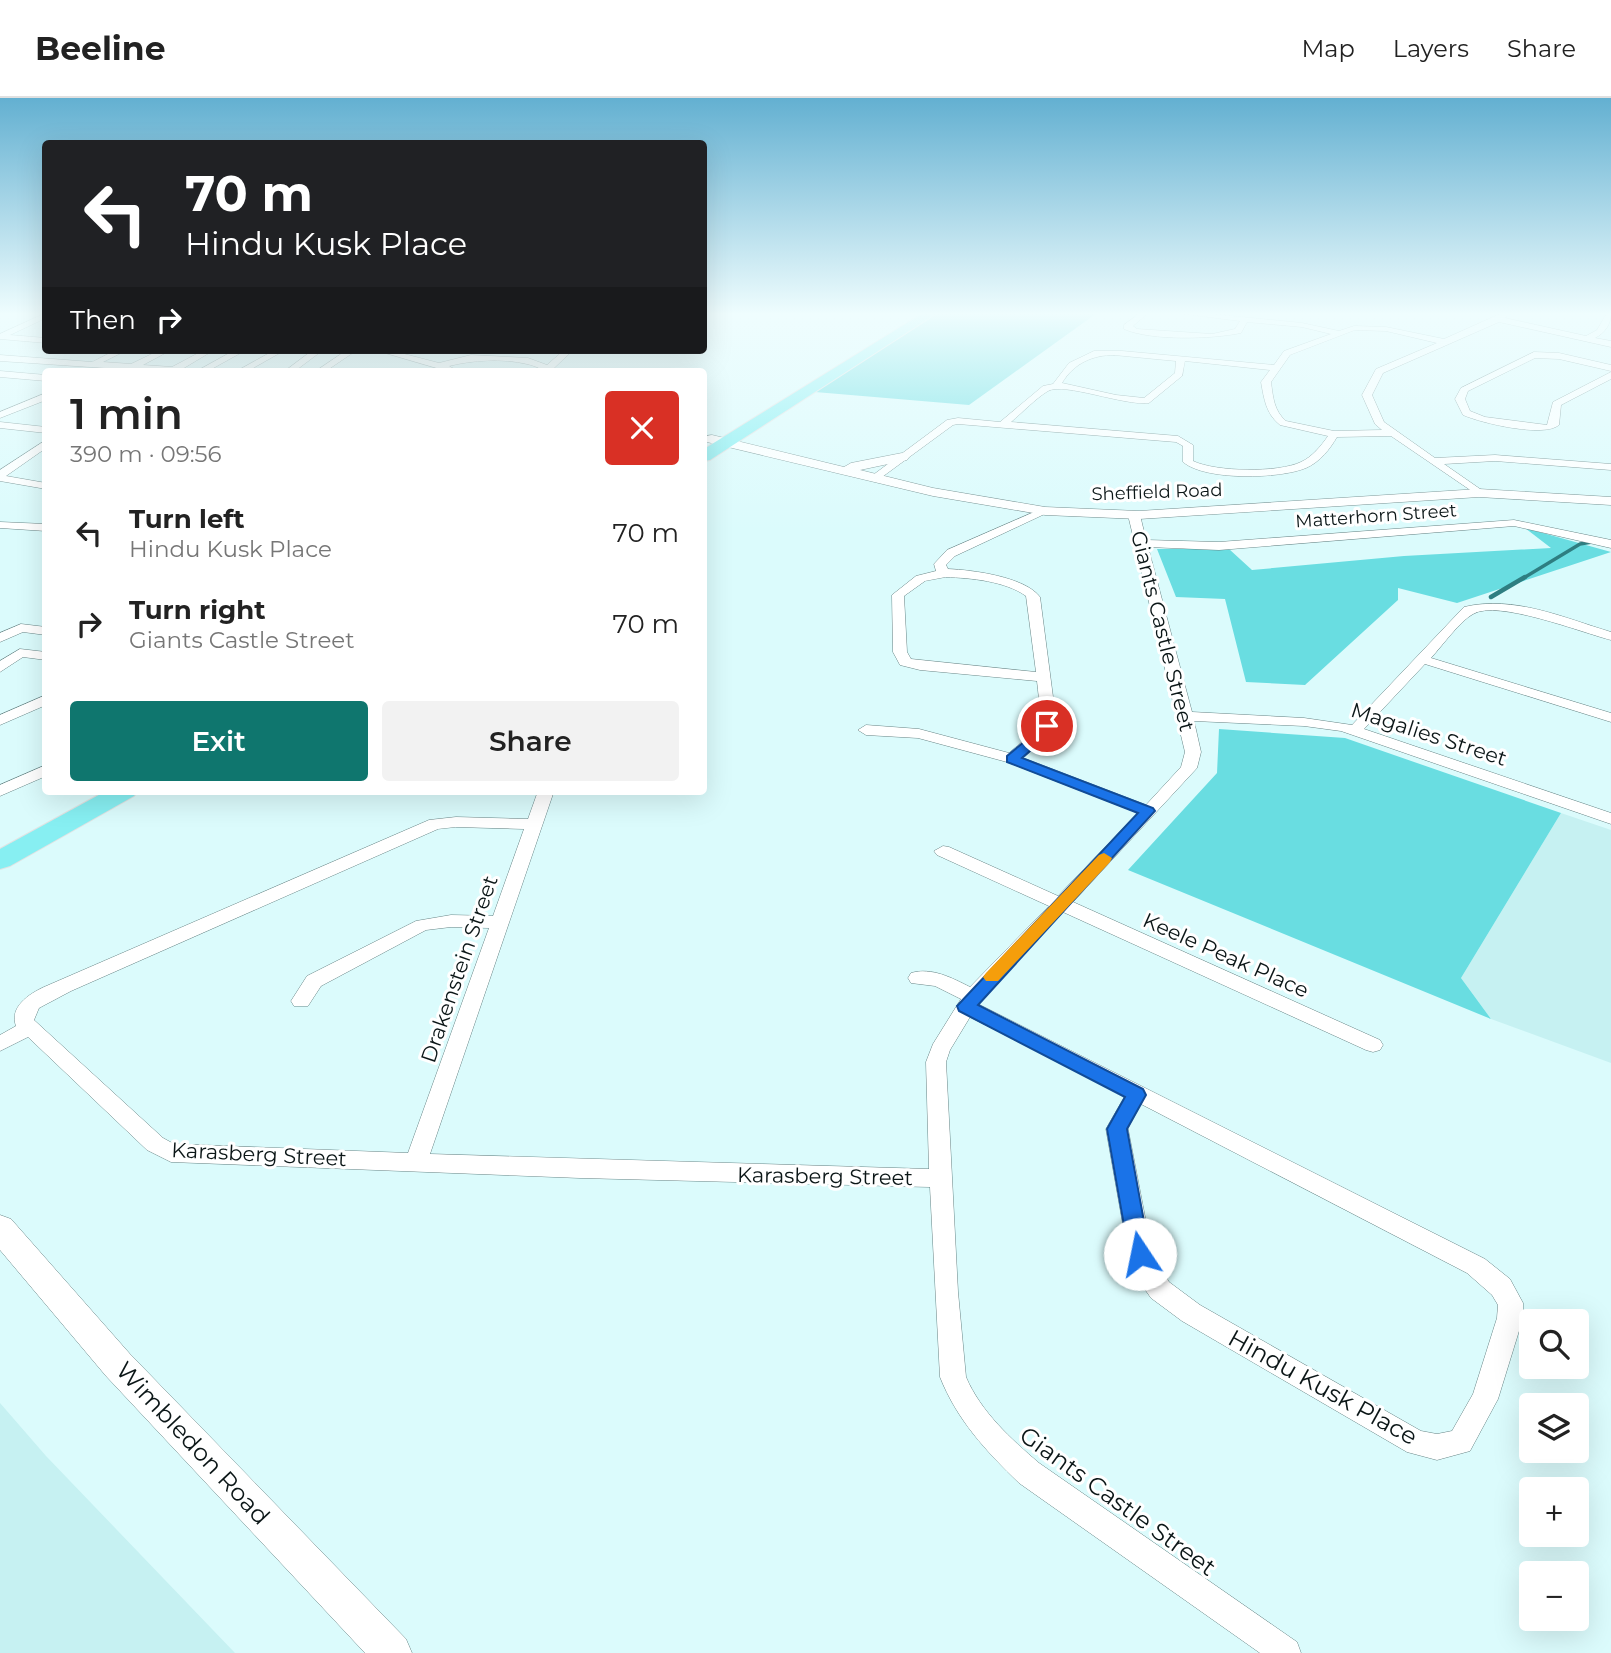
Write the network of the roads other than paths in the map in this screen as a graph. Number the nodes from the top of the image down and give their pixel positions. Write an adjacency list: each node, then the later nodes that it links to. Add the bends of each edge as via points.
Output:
1 (802, 386): 19 (main road)
2 (806, 386): 19 (main road)
3 (1056, 386): 14 (street, via 1046,388)
4 (1061, 386): 5 (street, via 1146,401)
5 (1165, 386)
6 (1266, 386): 18 (street, via 1276,419)
7 (1371, 386): 17 (street, via 1367,395 1380,424)
8 (1470, 386): 9 (street, via 1460,400 1466,413 1478,419 1549,428 1554,425 1556,404)
9 (1591, 386)
10 (42, 397): 12 (street)
11 (3, 402): 12 (street)
12 (24, 404): 13 (street)
13 (0, 415)
14 (1004, 423): 18 (street, via 1178,439 1188,445 1191,466 1212,472 1297,468 1311,461); 21 (street, via 950,422)
15 (0, 425): 16 (street)
16 (42, 430)
17 (1391, 433): 18 (street); 22 (street)
18 (1334, 434)
19 (711, 441): 23 (street, Sheffield Road)
20 (42, 445): 24 (street)
21 (902, 457): 23 (street, via 862,466); 27 (street)
22 (1433, 461): 25 (street, via 1495,458); 29 (street)
23 (823, 466): 27 (street, Sheffield Road)
24 (5, 467): 26 (street)
25 (1611, 467)
26 (0, 477): 28 (street)
27 (874, 478): 31 (street, Sheffield Road, via 982,502)
28 (42, 485)
29 (1479, 493): 30 (street, Sheffield Road); 32 (street, Sheffield Road)
30 (1611, 501)
31 (1045, 510): 32 (street, Sheffield Road); 37 (street, via 951,552 940,564)
32 (1134, 514): 35 (street, Giants Castle Street)
33 (0, 525): 34 (street)
34 (42, 528)
35 (1142, 543): 36 (street, Matterhorn Street, via 1219,546 1514,523); 46 (street, Giants Castle Street)
36 (1611, 544)
37 (943, 572): 44 (street, via 976,575 1031,593 1037,604); 44 (street, via 898,595 900,652 905,662)
38 (42, 631): 40 (street, via 18,629)
39 (1611, 636): 42 (street, via 1525,612 1486,607 1465,613)
40 (0, 638)
41 (42, 656): 43 (street, via 20,653)
42 (1422, 659): 47 (street); 50 (street)
43 (0, 668)
44 (1043, 677): 51 (street, via 1047,726)
45 (42, 701): 48 (street)
46 (1186, 716): 50 (street, Magalies Street, via 1304,722); 57 (street, Giants Castle Street, via 1193,752 1189,768)
47 (1611, 718)
48 (0, 721)
49 (866, 730): 51 (street, via 919,734)
50 (1355, 730): 58 (street, Magalies Street)
51 (1012, 759): 57 (street)
52 (42, 772): 53 (street)
53 (0, 791)
54 (93, 795): 60 (main road)
55 (118, 795): 62 (main road)
56 (545, 795): 59 (street, Drakenstein Street)
57 (1147, 811): 63 (street, Giants Castle Street)
58 (1611, 819)
59 (535, 824): 64 (street, Drakenstein Street); 68 (street, via 435,824 40,998 24,1013)
60 (0, 844)
61 (943, 851): 63 (street, Keele Peak Place)
62 (0, 860)
63 (1060, 906): 67 (street, Giants Castle Street); 70 (street, Keele Peak Place)
64 (498, 922): 66 (street, via 422,925 314,981); 72 (street, Drakenstein Street)
65 (918, 978): 67 (street, via 938,979)
66 (301, 1001)
67 (969, 1001): 71 (street, Hindu Kusk Place); 73 (street, Giants Castle Street, via 936,1062)
68 (28, 1028): 69 (street); 72 (street, Karasberg Street, via 155,1144 171,1153)
69 (0, 1044)
70 (1373, 1045)
71 (1136, 1095): 71 (street, Hindu Kusk Place, via 1381,1216 1476,1266 1501,1287 1511,1303 1510,1318 1485,1399 1460,1442 1437,1447 1417,1443 1191,1313 1160,1290 1140,1254 1117,1129)
72 (416, 1163): 73 (street, Karasberg Street)
73 (939, 1178): 76 (street, Giants Castle Street, via 953,1377 982,1426 1029,1473)
74 (0, 1228): 75 (street, Wimbledon Road, via 118,1365)
75 (392, 1653)
76 (1286, 1653)

